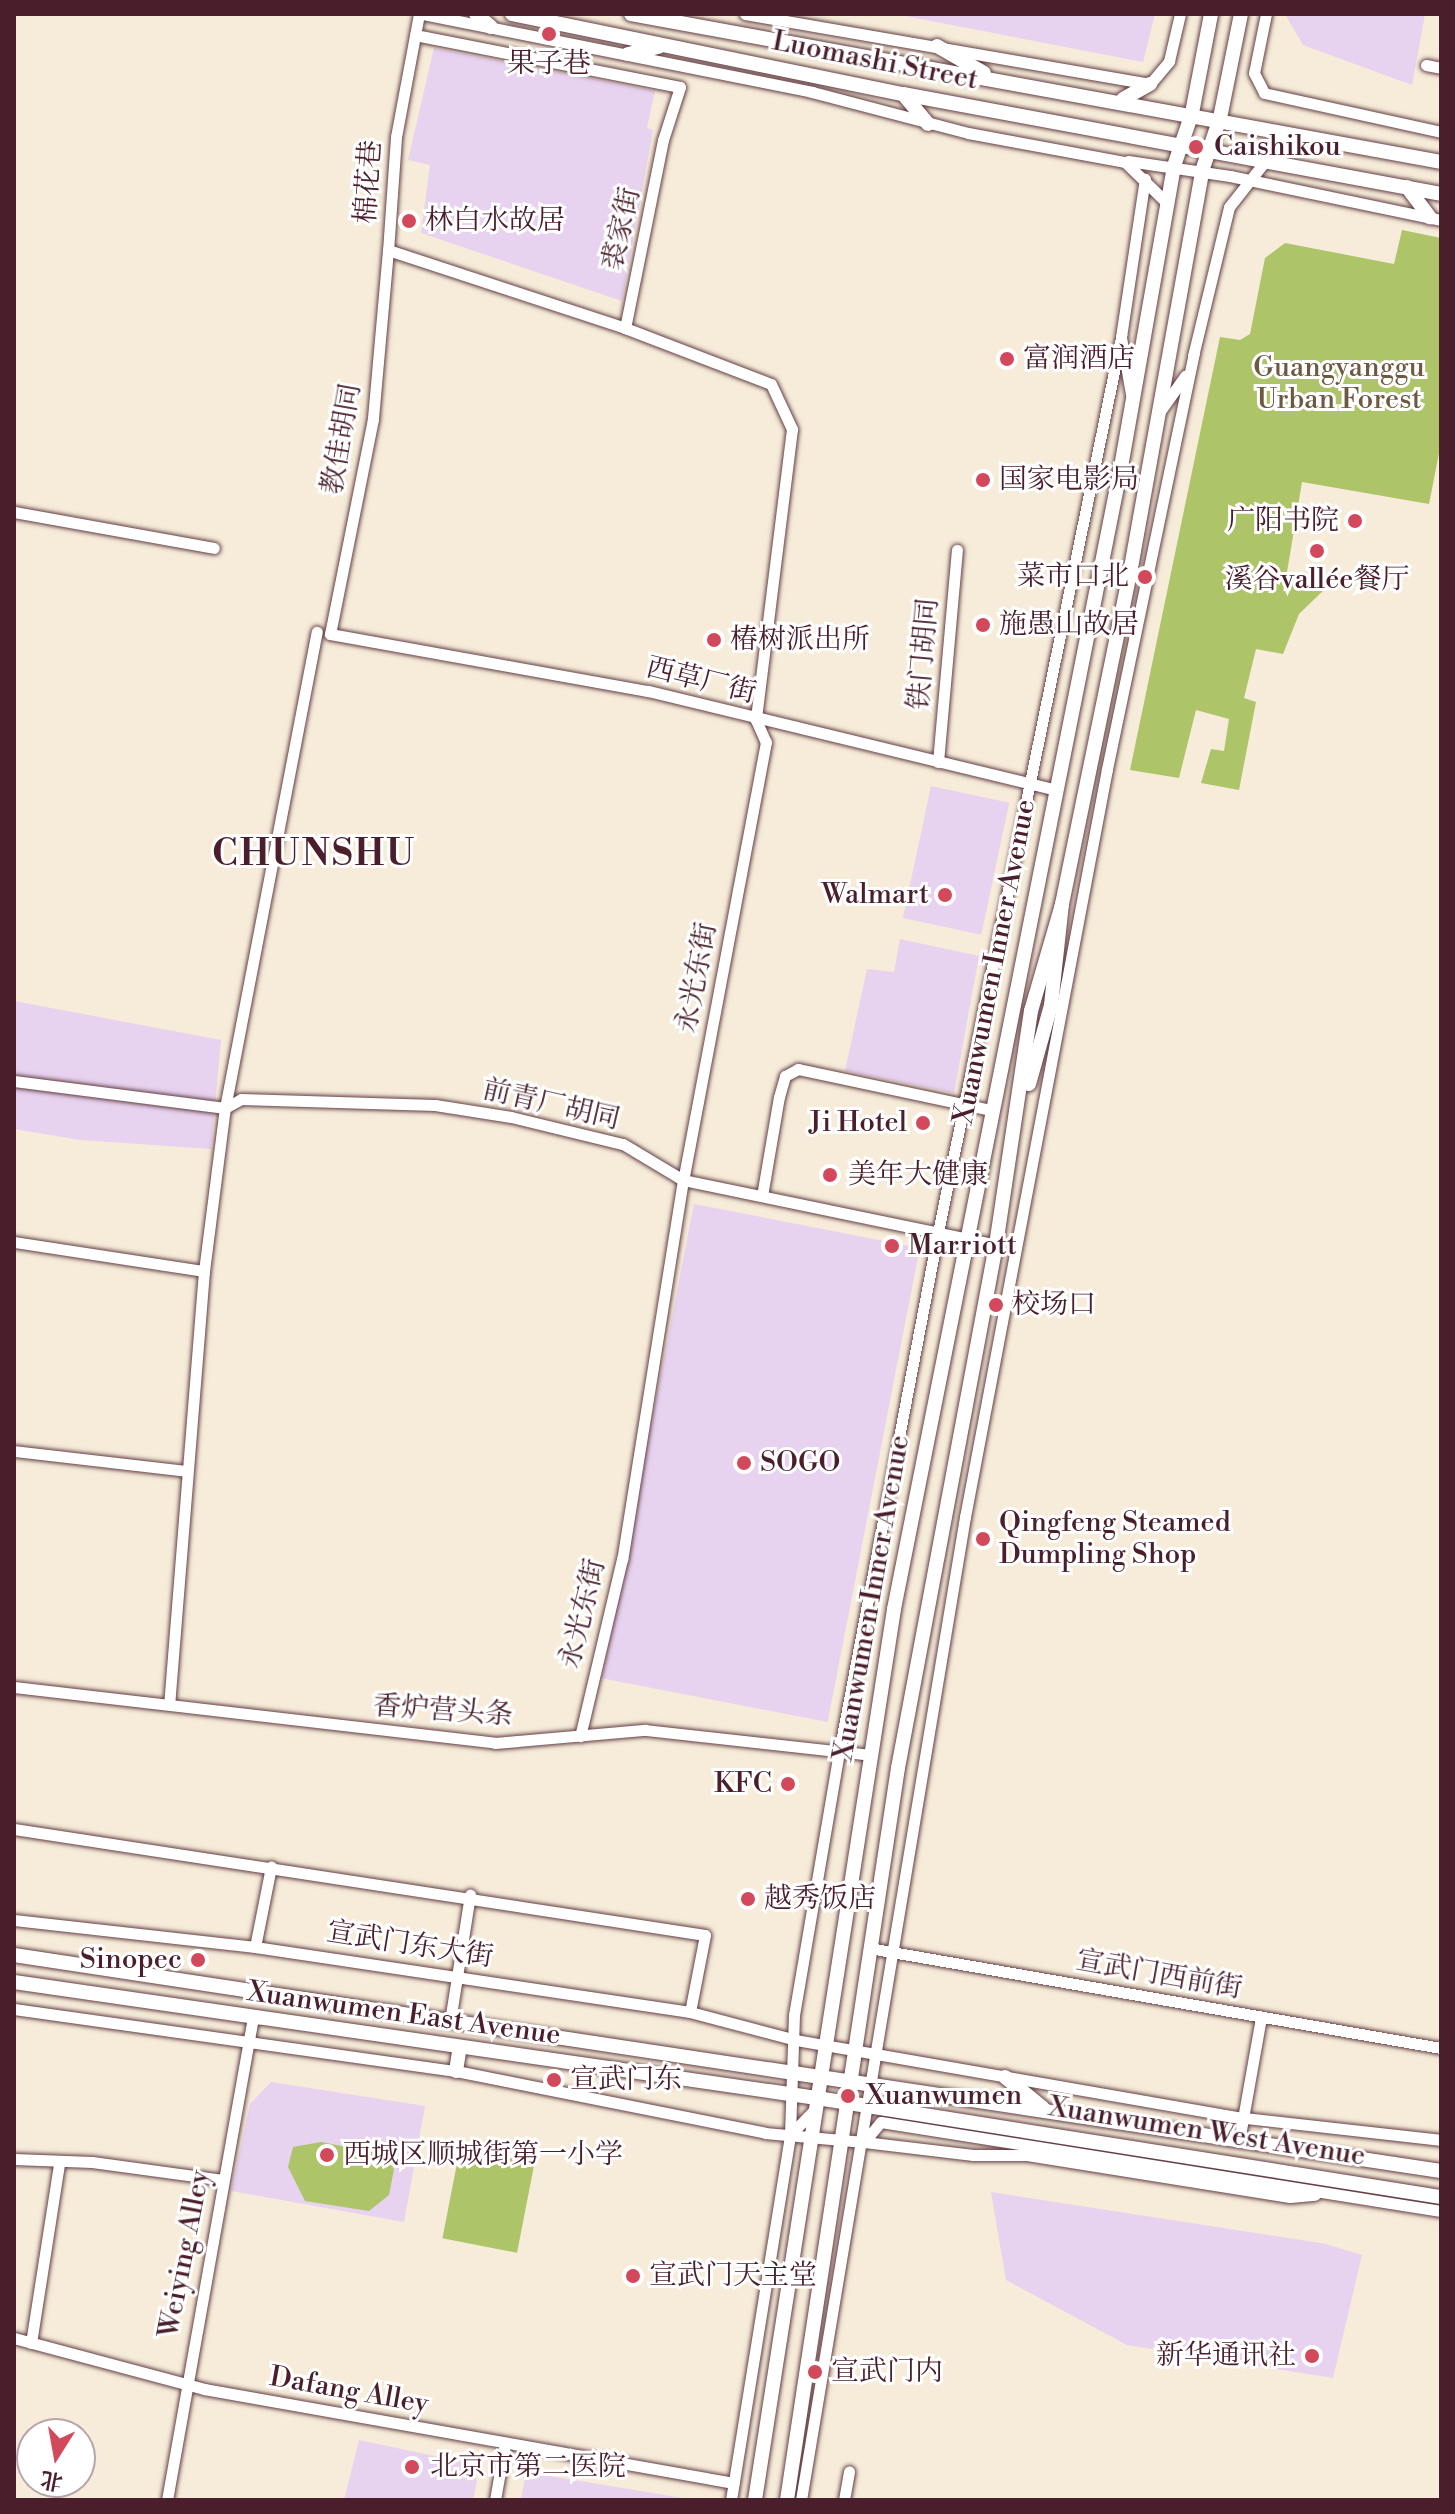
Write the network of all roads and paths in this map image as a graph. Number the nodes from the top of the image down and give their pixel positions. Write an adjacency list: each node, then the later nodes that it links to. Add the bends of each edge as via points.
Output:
1 (421, 14): 10 (street); 11 (street, 棉花巷)
2 (476, 14): 10 (main road)
3 (512, 14): 12 (main road, Luomashi Street)
4 (631, 14): 17 (main road)
5 (745, 14): 13 (street)
6 (1180, 14): 18 (street, via 1169,61)
7 (1211, 14): 21 (main road, Xuanwumen Inner Avenue)
8 (1241, 14): 22 (main road, Xuanwumen Inner Avenue)
9 (1266, 14): 24 (street, via 1255,78 1274,99)
10 (491, 27): 14 (street)
11 (415, 35): 40 (street, 棉花巷, via 396,137); 41 (street, 裘家街, via 680,87 663,140)
12 (666, 45): 14 (main road); 19 (main road, Luomashi Street)
13 (937, 46): 17 (main road); 18 (street)
14 (628, 54): 23 (street, via 812,92)
15 (1426, 65): 16 (street)
16 (1441, 68)
17 (995, 79): 20 (main road)
18 (1150, 84): 20 (main road)
19 (903, 94): 23 (main road); 25 (main road, Luomashi Street)
20 (1117, 100): 21 (main road)
21 (1192, 113): 22 (main road); 25 (main road, Xuanwumen Inner Avenue)
22 (1220, 118): 26 (main road, Xuanwumen Inner Avenue); 29 (main road)
23 (928, 124): 28 (street)
24 (1441, 132)
25 (1181, 145): 26 (main road, Luomashi Street); 30 (main road, Xuanwumen Inner Avenue)
26 (1209, 149): 27 (main road, Luomashi Street); 31 (main road, Xuanwumen Inner Avenue)
27 (1266, 160): 33 (street); 35 (main road, Luomashi Street)
28 (1125, 162): 30 (street); 32 (street)
29 (1441, 162)
30 (1174, 166): 31 (street); 38 (main road, Xuanwumen Inner Avenue)
31 (1202, 171): 33 (street); 45 (main road, Xuanwumen Inner Avenue)
32 (1145, 178): 38 (street); 42 (street)
33 (1251, 180): 34 (street); 36 (street)
34 (1272, 184): 36 (street); 39 (street)
35 (1407, 187): 37 (main road, Luomashi Street); 39 (main road)
36 (1240, 193): 43 (street, via 1229,207)
37 (1441, 194)
38 (1167, 203): 44 (main road, Xuanwumen Inner Avenue)
39 (1435, 219)
40 (388, 250): 41 (street, 棉花巷); 50 (street, 教佳胡同, via 373,419)
41 (625, 328): 51 (street, 永光东街, via 771,384 792,429)
42 (1121, 337): 44 (street); 53 (street)
43 (1194, 353): 45 (street, via 1181,386); 79 (street, via 1054,1040)
44 (1132, 399): 54 (main road, Xuanwumen Inner Avenue)
45 (1158, 414): 64 (main road, Xuanwumen Inner Avenue, via 1062,904 1031,1011)
46 (14, 512): 47 (street)
47 (214, 548)
48 (957, 550): 52 (street, 铁门胡同)
49 (317, 632): 57 (street)
50 (330, 634): 51 (street, 西草厂街, via 648,691)
51 (756, 720): 52 (street, 西草厂街); 59 (street, 永光东街, via 766,742)
52 (938, 762): 53 (street, 西草厂街)
53 (1027, 783): 54 (street, 西草厂街); 56 (street)
54 (1056, 790): 58 (main road, Xuanwumen Inner Avenue)
55 (14, 1081): 57 (street, 前青厂胡同)
56 (964, 1104): 58 (street); 60 (street, via 798,1069 785,1076 779,1097); 61 (street)
57 (225, 1108): 59 (street, 前青厂胡同, via 241,1099 451,1107 569,1128 623,1144); 65 (street)
58 (991, 1110): 62 (main road, Xuanwumen Inner Avenue)
59 (683, 1180): 60 (street, 前青厂胡同); 70 (street, 永光东街, via 622,1559)
60 (762, 1196): 61 (street, 前青厂胡同)
61 (938, 1232): 62 (street, 前青厂胡同); 71 (street)
62 (967, 1238): 64 (street, 前青厂胡同); 72 (main road, Xuanwumen Inner Avenue)
63 (14, 1242): 65 (street)
64 (996, 1245): 78 (main road, Xuanwumen Inner Avenue)
65 (204, 1271): 67 (street)
66 (14, 1451): 67 (street)
67 (187, 1471): 69 (street)
68 (14, 1687): 69 (street, 香炉营头条)
69 (169, 1703): 70 (street, 香炉营头条, via 394,1735 495,1743)
70 (580, 1736): 71 (street, 香炉营头条, via 645,1730)
71 (839, 1752): 72 (street, 香炉营头条); 88 (street, via 794,2015)
72 (870, 1755): 89 (main road, Xuanwumen Inner Avenue)
73 (14, 1829): 74 (street)
74 (271, 1867): 75 (street); 77 (street)
75 (470, 1895): 81 (street); 84 (street, via 705,1935)
76 (14, 1920): 77 (street, 宣武门东大街)
77 (255, 1947): 81 (street, 宣武门东大街)
78 (869, 1948): 79 (street, 宣武门西前街); 92 (main road, Xuanwumen Inner Avenue)
79 (889, 1952): 86 (street, 宣武门西前街); 94 (street)
80 (14, 1955): 87 (main road, Xuanwumen East Avenue)
81 (459, 1978): 84 (street, 宣武门东大街); 87 (street)
82 (14, 1982): 85 (main road, Xuanwumen East Avenue)
83 (14, 2009): 90 (street)
84 (690, 2012): 88 (street, 宣武门东大街)
85 (253, 2017): 90 (street, Weiying Alley); 91 (main road, Xuanwumen East Avenue)
86 (1261, 2017): 93 (street, 宣武门西前街); 104 (street)
87 (450, 2021): 96 (main road, Xuanwumen West Avenue)
88 (796, 2040): 89 (street, 宣武门东大街); 106 (street)
89 (823, 2043): 92 (street, Xuanwumen West Avenue); 96 (main road, Xuanwumen Inner Avenue)
90 (249, 2045): 95 (street); 115 (street, Weiying Alley)
91 (460, 2047): 95 (main road); 100 (main road, Xuanwumen East Avenue)
92 (853, 2047): 94 (street, Xuanwumen West Avenue); 98 (main road, Xuanwumen Inner Avenue)
93 (1441, 2048)
94 (876, 2050): 97 (street, Xuanwumen West Avenue); 99 (street)
95 (456, 2071): 106 (street, via 654,2114)
96 (819, 2074): 98 (main road, Xuanwumen West Avenue); 100 (main road, Xuanwumen Inner Avenue)
97 (1005, 2077): 103 (main road); 104 (street, Xuanwumen West Avenue)
98 (850, 2078): 99 (main road, Xuanwumen West Avenue); 101 (main road, Xuanwumen Inner Avenue)
99 (871, 2082): 102 (street); 103 (main road, Xuanwumen West Avenue)
100 (817, 2102): 101 (main road, Xuanwumen West Avenue); 106 (street); 107 (main road, Xuanwumen Inner Avenue)
101 (848, 2103): 102 (main road, Xuanwumen West Avenue); 108 (main road)
102 (869, 2105): 105 (street); 111 (street); 116 (main road, Xuanwumen West Avenue)
103 (1043, 2108): 110 (main road, Xuanwumen West Avenue)
104 (1245, 2118): 109 (street, Xuanwumen West Avenue); 110 (street)
105 (881, 2122): 111 (street); 116 (street)
106 (790, 2135): 107 (street); 123 (street)
107 (812, 2138): 108 (street); 122 (main road)
108 (842, 2139): 111 (street); 131 (main road)
109 (1441, 2140)
110 (1239, 2141): 114 (main road, Xuanwumen West Avenue)
111 (864, 2142): 116 (street, via 973,2155 1027,2155 1290,2197); 132 (street)
112 (14, 2159): 113 (street)
113 (59, 2164): 115 (street, via 92,2162); 120 (street)
114 (1441, 2171)
115 (223, 2180): 121 (street, Weiying Alley)
116 (1337, 2186): 117 (main road, Xuanwumen West Avenue); 118 (street)
117 (1441, 2197)
118 (1441, 2211)
119 (14, 2338): 120 (street, Dafang Alley)
120 (31, 2343): 121 (street, Dafang Alley)
121 (185, 2384): 124 (street, Dafang Alley); 127 (street, Weiying Alley)
122 (773, 2393): 123 (street); 130 (main road)
123 (746, 2415): 126 (street)
124 (505, 2443): 126 (street, Dafang Alley); 128 (street)
125 (849, 2471): 133 (street)
126 (734, 2483): 129 (street)
127 (167, 2500)
128 (495, 2500)
129 (731, 2500)
130 (755, 2500)
131 (787, 2500)
132 (801, 2500)
133 (844, 2500)

